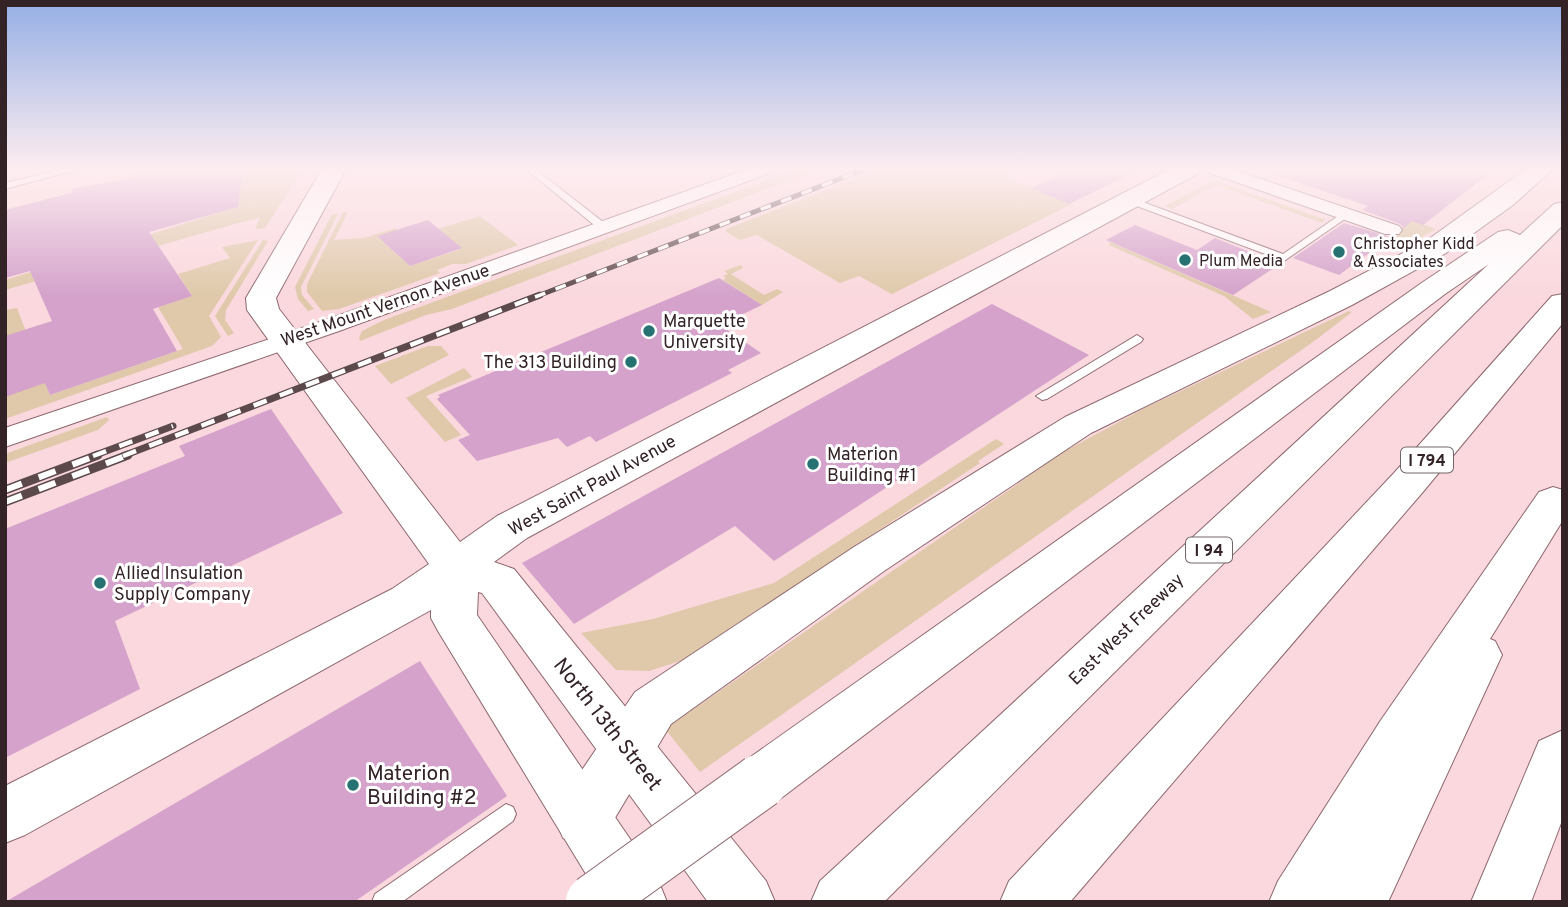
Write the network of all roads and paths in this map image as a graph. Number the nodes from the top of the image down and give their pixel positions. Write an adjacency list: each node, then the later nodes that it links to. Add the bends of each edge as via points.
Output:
1 (310, 211): 15 (main road, via 261,298 264,310)
2 (583, 211): 11 (lane)
3 (647, 211): 11 (street, West Mount Vernon Avenue)
4 (1108, 211): 19 (main road, West Saint Paul Avenue, via 512,527)
5 (1159, 211): 10 (lane, via 1284,258)
6 (1339, 211): 10 (street)
7 (1486, 211): 20 (main road, via 1393,272 1078,425 869,559 653,708)
8 (1550, 211): 28 (main road, bridge, via 1434,288)
9 (1562, 211): 26 (main road, East-West Freeway / I 94)
10 (1347, 214): 12 (street)
11 (603, 227): 15 (street, West Mount Vernon Avenue)
12 (1392, 230)
13 (1563, 303): 22 (main road, I 794, via 1408,483)
14 (1137, 339): 16 (lane)
15 (287, 340): 17 (street, West Mount Vernon Avenue); 19 (main road)
16 (1042, 396)
17 (5, 438)
18 (1558, 493): 33 (main road); 34 (main road)
19 (456, 568): 20 (main road, North 13th Street, via 498,581); 24 (main road, West Saint Paul Avenue, via 408,602); 25 (main road, via 454,618)
20 (626, 748): 25 (main road); 30 (main road, North 13th Street)
21 (1563, 755): 35 (main road)
22 (1149, 769): 31 (main road, I 794); 32 (main road)
23 (506, 814): 27 (lane)
24 (5, 816)
25 (583, 818): 29 (main road)
26 (848, 896)
27 (383, 902)
28 (593, 902)
29 (637, 902)
30 (745, 902)
31 (1030, 902)
32 (1055, 902)
33 (1299, 902)
34 (1357, 902)
35 (1501, 902)

